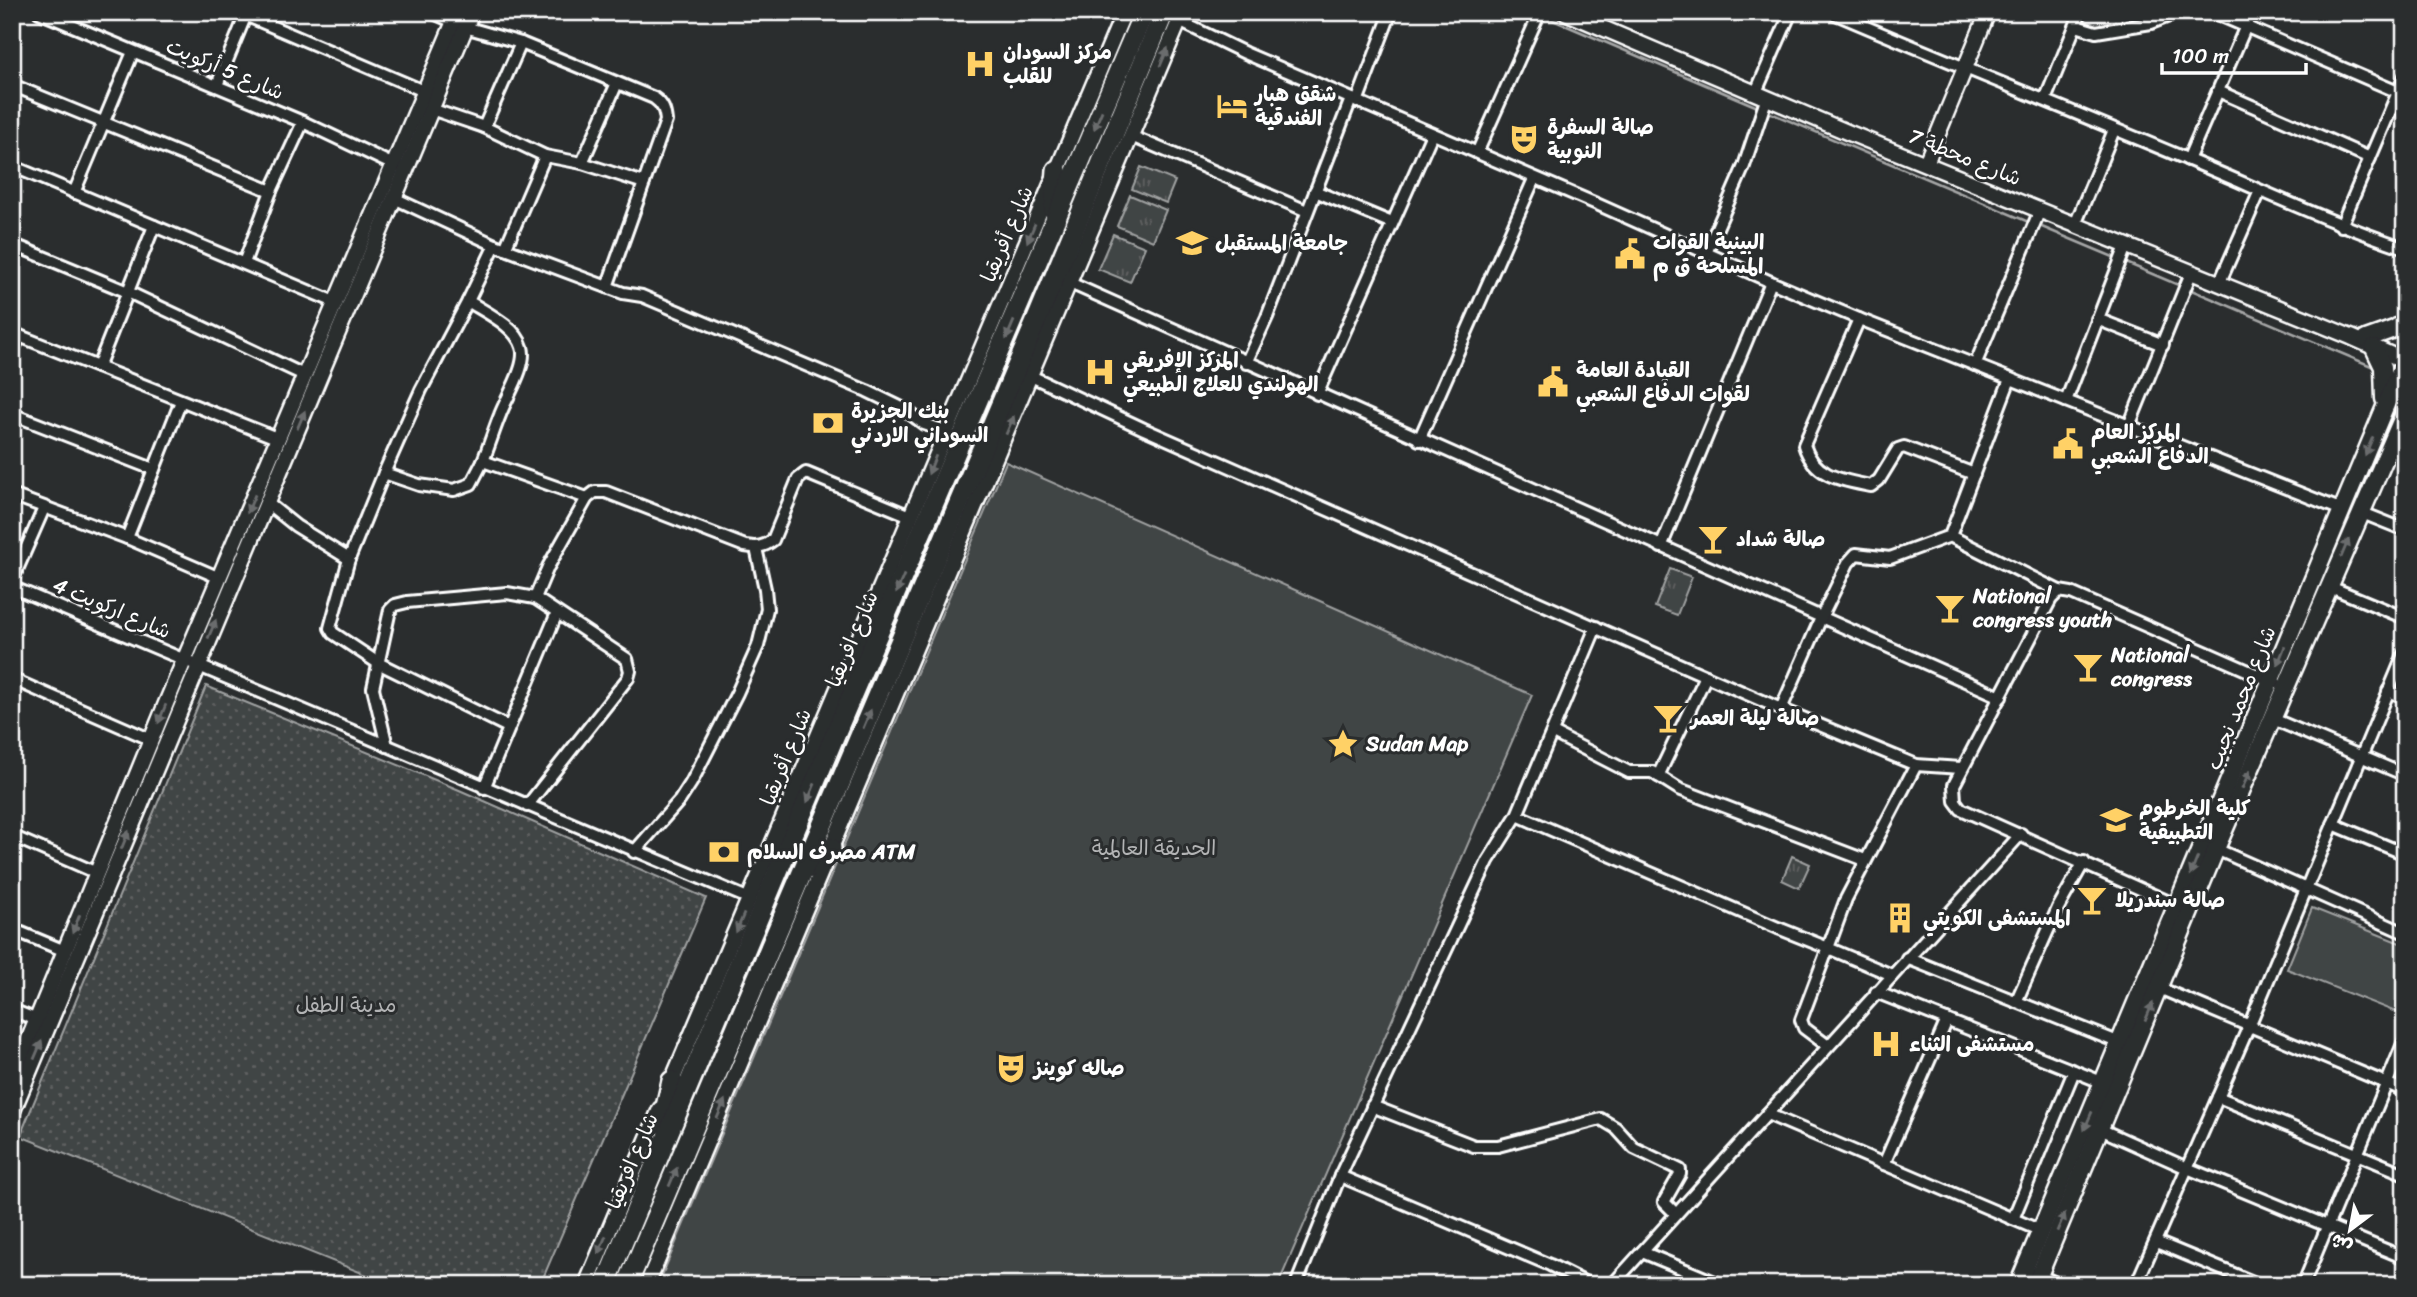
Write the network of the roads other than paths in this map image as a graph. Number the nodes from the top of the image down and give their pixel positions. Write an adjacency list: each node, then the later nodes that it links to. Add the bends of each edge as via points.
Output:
1 (431, 12): 19 (street)
2 (472, 12): 19 (street)
3 (1144, 12): 64 (highway, شارع افريقيا, one-way to 64)
4 (1391, 12): 33 (street)
5 (1539, 12): 42 (street)
6 (1565, 12): 18 (street, شارع محطة 7)
7 (1791, 12): 32 (street)
8 (1831, 12): 24 (street)
9 (1988, 12): 24 (street)
10 (2081, 12): 20 (street)
11 (2179, 12): 20 (street, via 2151,23 2096,32)
12 (2212, 12): 21 (street)
13 (2252, 12): 21 (street)
14 (243, 13): 28 (street); 30 (street)
15 (46, 14): 23 (street, شارع 5 أركويت)
16 (1120, 15): 50 (street, شارع أفريقيا)
17 (1175, 15): 33 (street, via 1245,53); 41 (street, one-way to 17); 79 (highway, شارع افريقيا)
18 (1601, 19): 32 (street, شارع محطة 7)
19 (459, 20): 22 (street); 30 (street); 35 (street)
20 (2076, 26): 34 (street)
21 (2246, 26): 29 (street); 31 (street)
22 (521, 43): 26 (street); 38 (street)
23 (133, 52): 28 (street, شارع 5 أركويت); 36 (street)
24 (1965, 70): 34 (street); 47 (street)
25 (2405, 76): 31 (street)
26 (617, 83): 46 (street); 52 (street, via 654,98 665,111 666,121)
27 (12, 85): 36 (street)
28 (216, 85): 37 (street, شارع 5 أركويت)
29 (2218, 91): 44 (street); 45 (street)
30 (426, 92): 49 (street)
31 (2401, 94): 44 (street)
32 (1761, 95): 47 (street, شارع محطة 7); 69 (street, via 1744,166)
33 (1354, 100): 40 (street); 54 (street)
34 (2045, 100): 39 (street)
35 (431, 109): 38 (street); 49 (street)
36 (104, 122): 53 (street); 56 (street)
37 (303, 122): 49 (street, شارع 5 أركويت); 53 (street)
38 (484, 127): 43 (street)
39 (2114, 130): 45 (street); 61 (street)
40 (1432, 134): 42 (street); 60 (street)
41 (1131, 136): 59 (street); 73 (street)
42 (1478, 153): 51 (street)
43 (545, 156): 46 (street); 67 (street)
44 (2370, 158): 63 (street)
45 (2188, 160): 55 (street)
46 (582, 163): 52 (street)
47 (1926, 163): 58 (street, شارع محطة 7)
48 (12, 166): 56 (street)
49 (399, 167): 57 (street); 78 (street)
50 (1057, 170): 64 (highway); 102 (street, شارع أفريقيا, one-way to 102)
51 (1534, 179): 69 (street); 104 (street)
52 (644, 183): 75 (street)
53 (271, 191): 70 (street)
54 (1315, 191): 59 (street); 60 (street)
55 (2260, 191): 63 (street); 74 (street)
56 (74, 193): 62 (street)
57 (394, 198): 67 (street); 111 (street, one-way to 57)
58 (2040, 210): 61 (street, شارع محطة 7); 90 (street)
59 (1307, 211): 89 (street)
60 (1392, 223): 95 (street)
61 (2075, 225): 66 (street, شارع محطة 7)
62 (154, 226): 70 (street); 76 (street)
63 (2342, 226): 68 (street)
64 (1052, 229): 115 (highway, شارع افريقيا, one-way to 115)
65 (12, 244): 76 (street)
66 (2126, 246): 71 (street, شارع محطة 7); 81 (street)
67 (500, 247): 75 (street); 77 (street)
68 (2405, 248)
69 (1706, 253): 72 (street)
70 (244, 263): 78 (street)
71 (2191, 273): 74 (street, شارع محطة 7); 85 (street)
72 (1771, 282): 80 (street); 120 (street)
73 (1070, 283): 79 (street); 89 (street)
74 (2219, 284): 84 (street, شارع محطة 7)
75 (607, 287): 102 (street, via 642,296 769,349)
76 (128, 292): 91 (street); 92 (street)
77 (468, 301): 105 (street, via 510,330 523,356); 107 (street)
78 (337, 303): 92 (street)
79 (1045, 318): 93 (street); 116 (highway, شارع افريقيا)
80 (1859, 319): 90 (street); 108 (street, via 1804,445 1808,458 1838,479 1871,486 1904,447)
81 (2097, 319): 85 (street); 97 (street)
82 (2405, 322): 84 (main road)
83 (16, 334): 86 (street); 91 (street)
84 (2364, 341): 87 (street, شارع محطة 7); 88 (street, شارع محطة 7); 98 (main road, via 2382,361)
85 (2162, 345): 101 (street)
86 (12, 351)
87 (2405, 351)
88 (2404, 360): 98 (main road, شارع محمد نجيب)
89 (1246, 363): 95 (street)
90 (1975, 365): 94 (street)
91 (98, 368): 96 (street)
92 (306, 376): 103 (street)
93 (1031, 376): 134 (street); 164 (street, one-way to 93)
94 (2010, 379): 97 (street); 108 (street)
95 (1317, 394): 104 (street)
96 (181, 401): 103 (street); 106 (street)
97 (2066, 401): 101 (street)
98 (2383, 413): 113 (main road, شارع محمد نجيب, one-way to 113)
99 (12, 414): 106 (street)
100 (2403, 417): 114 (main road, شارع محمد نجيب)
101 (2129, 426): 113 (street)
102 (946, 431): 115 (street, شارع أفريقيا, one-way to 115)
103 (279, 439): 125 (street, one-way to 125)
104 (1419, 440): 120 (street)
105 (483, 461): 107 (street, via 471,484 454,490); 110 (street)
106 (153, 470): 119 (street)
107 (384, 473): 124 (street)
108 (1974, 474): 118 (street)
109 (12, 495): 112 (street)
110 (587, 498): 121 (street, via 606,492); 130 (street)
111 (266, 502): 124 (street); 136 (street, one-way to 111)
112 (44, 508): 119 (street); 126 (street)
113 (2342, 510): 140 (main road, شارع محمد نجيب, one-way to 140)
114 (2360, 512): 117 (street); 127 (main road, شارع محمد نجيب, one-way to 114)
115 (919, 519): 116 (highway); 121 (street, via 806,472 798,479 773,540); 123 (highway, شارع افريقيا); 153 (street, شارع أفريقيا)
116 (949, 528): 122 (highway, شارع افريقيا)
117 (2405, 530)
118 (1950, 536): 129 (street); 132 (street, via 1890,558 1856,554)
119 (127, 538): 125 (street)
120 (1661, 547): 132 (street)
121 (756, 548): 166 (street, via 767,609 758,646 691,783)
122 (938, 553): 123 (highway); 171 (highway, شارع افريقيا, one-way to 122)
123 (912, 556): 148 (highway, شارع افريقيا, one-way to 148)
124 (349, 559): 137 (street, via 330,628 337,638)
125 (220, 578): 136 (street)
126 (12, 581)
127 (2328, 586): 133 (street); 141 (main road, شارع محمد نجيب)
128 (12, 587): 136 (street, شارع اركويت 4)
129 (2059, 591): 140 (street); 143 (street)
130 (535, 598): 131 (street); 137 (street, via 507,593 395,605)
131 (558, 613): 147 (street); 159 (street, via 627,659 630,671)
132 (1821, 618): 143 (street); 145 (street)
133 (2405, 618)
134 (1596, 627): 138 (street); 149 (street)
135 (2405, 652): 142 (street)
136 (191, 662): 150 (street, one-way to 150); 151 (street, شارع اركويت 4); 199 (street, one-way to 136)
137 (378, 663): 147 (street); 151 (street, via 373,688)
138 (1706, 676): 145 (street); 157 (street)
139 (12, 679): 150 (street)
140 (2271, 681): 141 (street); 174 (main road, شارع محمد نجيب, one-way to 174)
141 (2287, 688): 146 (main road, شارع محمد نجيب)
142 (2388, 691): 144 (street); 152 (street)
143 (2001, 697): 155 (street)
144 (2405, 697)
145 (1781, 709): 154 (street)
146 (2273, 719): 152 (street); 165 (main road, شارع محمد نجيب, one-way to 146)
147 (508, 727): 158 (street)
148 (836, 732): 153 (highway); 205 (highway, شارع افريقيا, one-way to 205)
149 (1553, 733): 157 (street, via 1629,772); 160 (street)
150 (152, 740): 170 (street)
151 (387, 746): 158 (street, شارع اركويت 4)
152 (2360, 757): 156 (street); 161 (street)
153 (806, 765): 173 (street, شارع أفريقيا)
154 (1916, 765): 155 (street); 168 (street)
155 (1961, 768): 162 (street, via 1953,793 1961,809)
156 (2405, 775)
157 (1658, 776): 168 (street, via 1679,789)
158 (484, 788): 159 (street, شارع اركويت 4)
159 (527, 806): 166 (street, شارع اركويت 4)
160 (1517, 815): 177 (street); 198 (street, via 1488,861)
161 (2333, 824): 167 (street); 172 (street)
162 (2021, 834): 169 (street); 179 (street)
163 (12, 836): 170 (street)
164 (831, 848): 171 (highway); 220 (street, one-way to 164)
165 (2216, 849): 172 (street); 181 (main road, شارع محمد نجيب)
166 (634, 852): 173 (street, شارع اركويت 4)
167 (2405, 854)
168 (1865, 860): 177 (street)
169 (2084, 862): 174 (street); 183 (street)
170 (97, 873): 178 (street, one-way to 178)
171 (801, 875): 219 (highway, شارع افريقيا, one-way to 171)
172 (2306, 890): 176 (street); 187 (street)
173 (750, 899): 193 (street, شارع أفريقيا, one-way to 193)
174 (2178, 906): 189 (main road, شارع محمد نجيب)
175 (12, 929): 178 (street)
176 (2405, 933)
177 (1828, 948): 180 (street); 190 (street, via 1801,1020 1804,1028)
178 (65, 951): 185 (street)
179 (1907, 958): 180 (street); 183 (street)
180 (1892, 975): 182 (street)
181 (2159, 988): 187 (street); 201 (main road, شارع محمد نجيب, one-way to 181)
182 (1877, 992): 186 (street); 190 (street)
183 (2016, 1002): 189 (street)
184 (12, 1010): 185 (street)
185 (37, 1020): 192 (street)
186 (1947, 1020): 191 (street); 203 (street)
187 (2249, 1026): 195 (street); 197 (street)
188 (2405, 1039): 195 (street)
189 (2120, 1043): 194 (main road, شارع محمد نجيب)
190 (1828, 1046): 200 (street)
191 (2074, 1071): 194 (street); 209 (street)
192 (12, 1080)
193 (672, 1081): 205 (highway); 217 (street, شارع أفريقيا, one-way to 217)
194 (2104, 1083): 211 (main road, شارع محمد نجيب, one-way to 211)
195 (2387, 1083): 196 (street); 202 (street)
196 (2405, 1091)
197 (2218, 1097): 202 (street); 204 (street)
198 (1372, 1107): 207 (street); 208 (street, via 1484,1147 1601,1119 1634,1148 1680,1170 1664,1202)
199 (12, 1113)
200 (1767, 1114): 203 (street); 208 (street)
201 (2100, 1129): 204 (street); 215 (main road, شارع محمد نجيب, one-way to 201)
202 (2358, 1154): 206 (street); 210 (street)
203 (1884, 1164): 209 (street)
204 (2187, 1168): 210 (street); 212 (street)
205 (652, 1171): 218 (highway, شارع افريقيا)
206 (2405, 1174)
207 (1340, 1175): 216 (street); 221 (street)
208 (1676, 1214): 213 (street)
209 (2013, 1219): 211 (street)
210 (2328, 1226): 214 (street); 228 (street)
211 (2041, 1231): 215 (main road, شارع محمد نجيب)
212 (2156, 1241): 226 (street); 227 (street)
213 (1642, 1252): 222 (street); 223 (street)
214 (2405, 1258)
215 (2033, 1276): 224 (main road, شارع محمد نجيب); 225 (street)
216 (1299, 1284)
217 (586, 1285)
218 (605, 1285)
219 (627, 1285)
220 (647, 1285)
221 (1590, 1285)
222 (1612, 1285)
223 (1722, 1285)
224 (2018, 1285)
225 (2060, 1285)
226 (2136, 1285)
227 (2260, 1285)
228 (2303, 1285)

